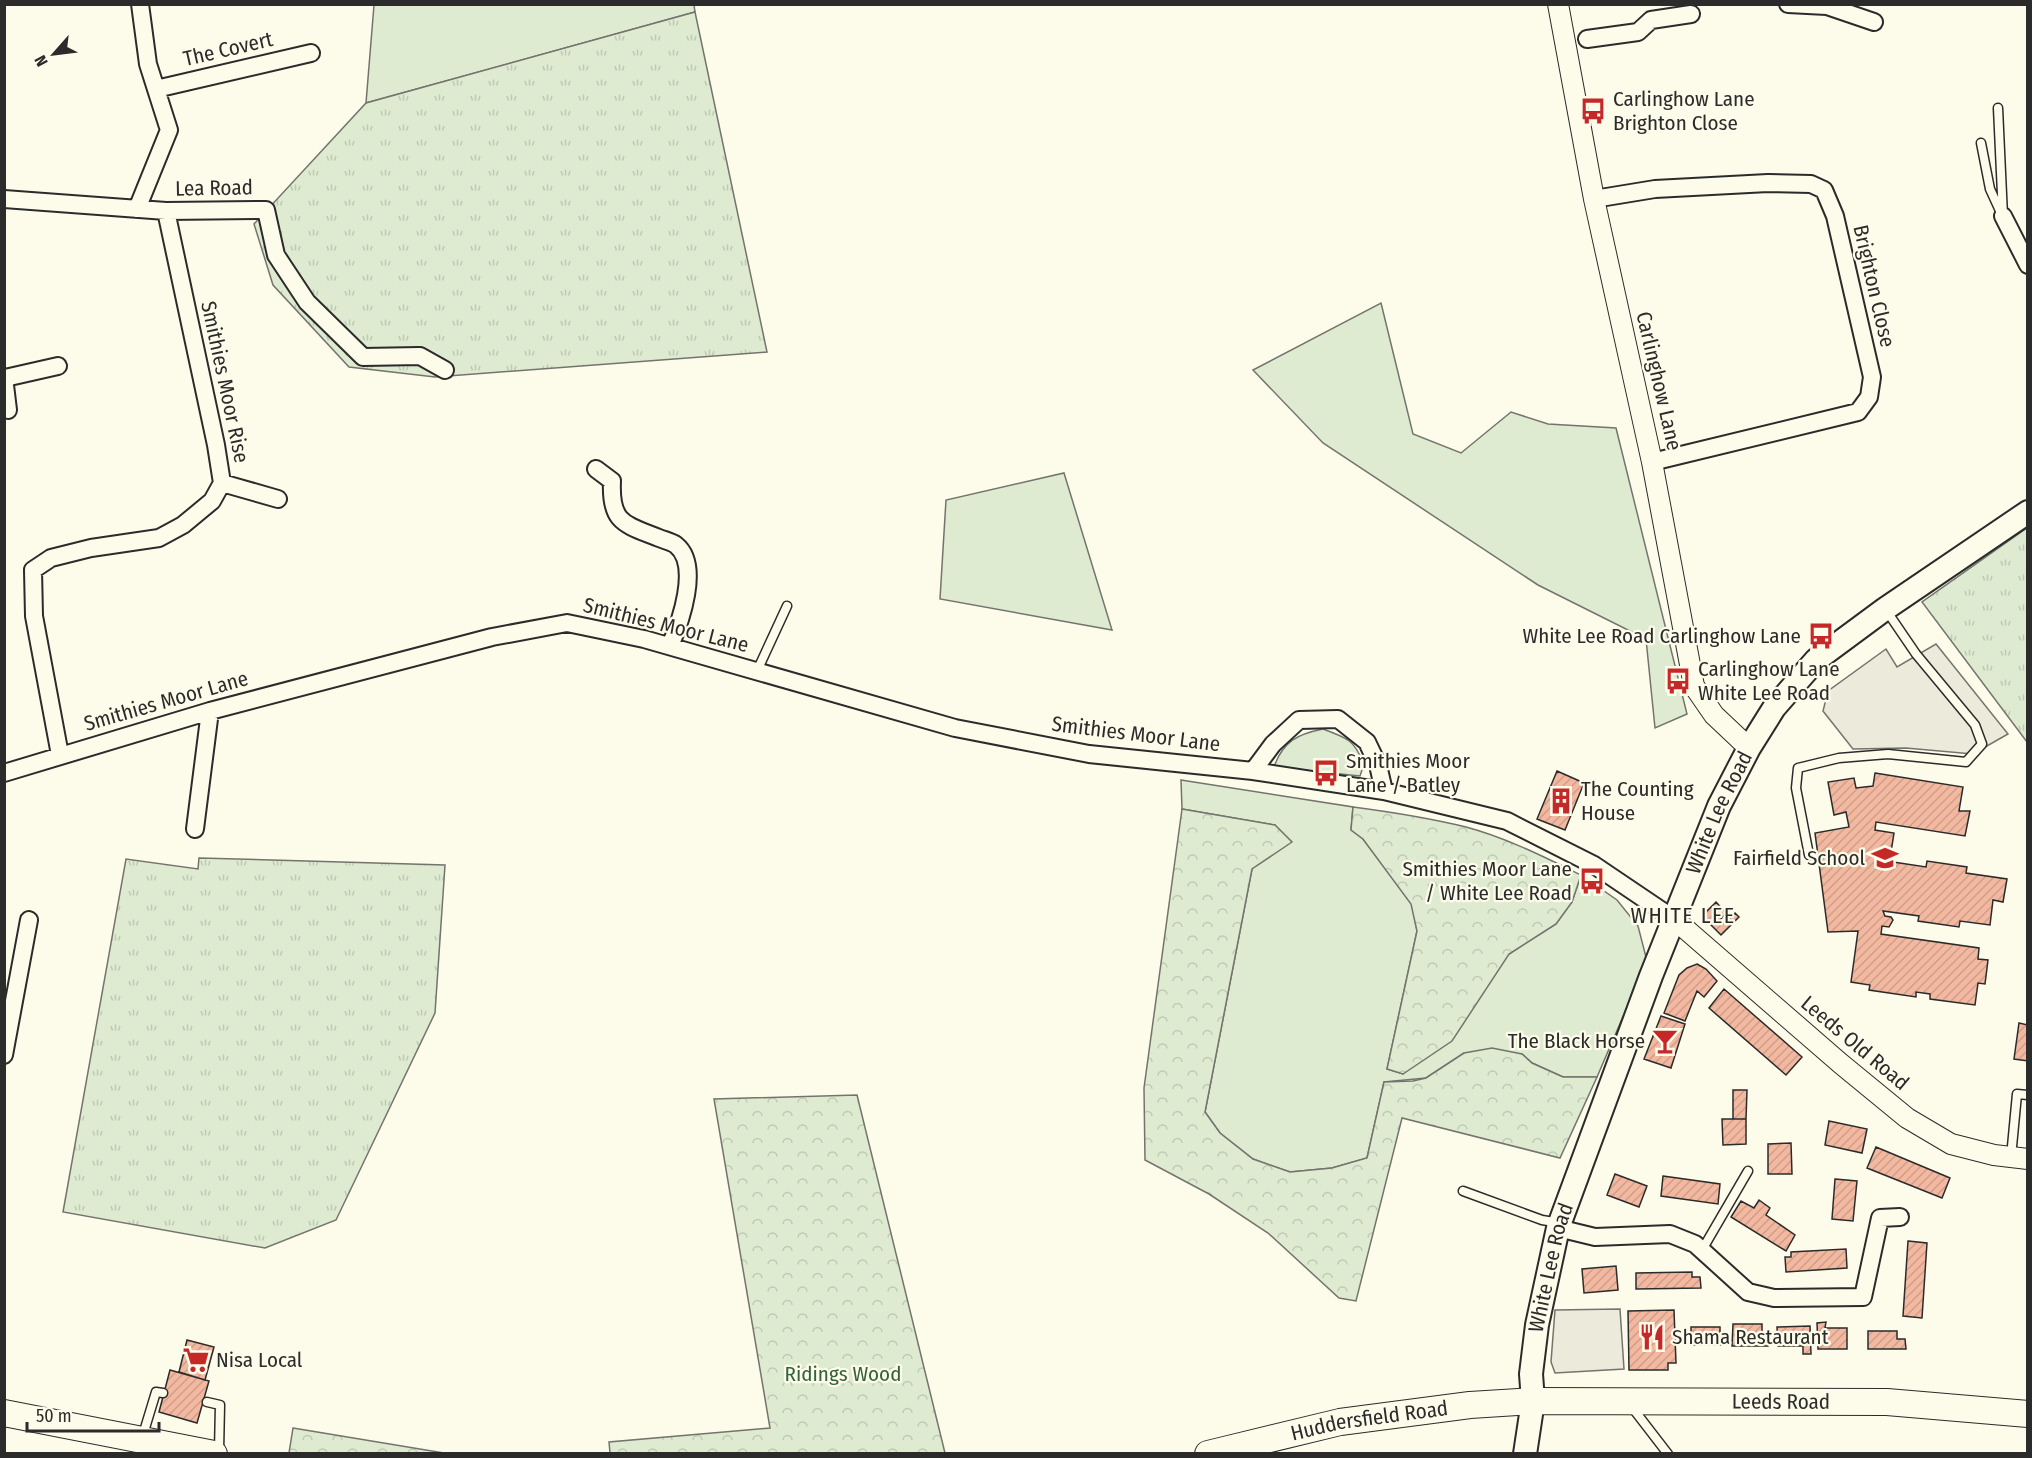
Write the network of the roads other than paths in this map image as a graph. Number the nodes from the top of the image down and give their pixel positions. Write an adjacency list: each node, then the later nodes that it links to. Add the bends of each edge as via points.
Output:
1 (140, 4): 9 (street, via 148,64)
2 (1558, 4): 13 (street, Carlinghow Lane)
3 (1788, 4): 6 (street, via 1827,6)
4 (1660, 11): 5 (street); 7 (street, via 1638,32)
5 (1691, 14)
6 (1874, 22)
7 (1587, 39)
8 (311, 53): 9 (street, The Covert)
9 (156, 89): 14 (street, via 169,130)
10 (1998, 108): 16 (lane)
11 (1981, 142): 16 (lane, via 1990,189)
12 (4, 199): 14 (street, Lea Road)
13 (1594, 199): 22 (street, Carlinghow Lane); 22 (street, Brighton Close, via 1655,189 1768,183 1811,184 1824,190 1835,216 1872,377 1869,397 1858,412)
14 (137, 209): 15 (street, Lea Road)
15 (166, 211): 19 (street, Lea Road, via 266,210 276,255 307,302 363,357 420,356); 24 (street, Smithies Moor Rise)
16 (2003, 216): 17 (street)
17 (2028, 265)
18 (58, 366): 20 (street)
19 (445, 370)
20 (5, 377): 21 (street)
21 (8, 410)
22 (1652, 462): 32 (street, Carlinghow Lane, via 1694,686 1714,715)
23 (596, 469): 29 (street, via 612,481 615,512 628,526 676,545 686,558 687,593)
24 (222, 483): 25 (street); 33 (street, Smithies Moor Rise, via 212,501 183,525 159,538 51,558 33,570 34,616)
25 (278, 499)
26 (2028, 512): 28 (main road, White Lee Road)
27 (787, 606): 30 (lane)
28 (1885, 609): 32 (main road, White Lee Road, via 1816,660 1774,708); 38 (lane, via 1974,726 1982,744 1966,762 1888,754 1839,758 1798,768 1796,788)
29 (670, 646): 30 (street, Smithies Moor Lane); 31 (street, Smithies Moor Lane, via 567,623 492,637)
30 (757, 671): 34 (street, Smithies Moor Lane, via 955,728 1089,754)
31 (210, 711): 33 (street, Smithies Moor Lane); 37 (street)
32 (1749, 748): 39 (main road, White Lee Road, via 1719,806)
33 (60, 755): 35 (street, Smithies Moor Lane)
34 (1253, 771): 36 (street, Smithies Moor Lane); 36 (street, via 1273,744 1299,720 1338,719 1367,742)
35 (4, 773)
36 (1384, 791): 39 (street, Smithies Moor Lane, via 1507,821 1594,865)
37 (195, 829)
38 (1809, 855)
39 (1674, 919): 43 (street, Leeds Old Road, via 1907,1118 1951,1144); 47 (main road, White Lee Road)
40 (29, 920): 41 (street)
41 (4, 1055)
42 (2028, 1095): 43 (lane, via 2017,1094)
43 (2019, 1158)
44 (1748, 1171): 48 (lane)
45 (1463, 1191): 47 (lane)
46 (1900, 1217): 48 (street, via 1880,1218 1864,1304 1774,1298 1748,1292)
47 (1559, 1225): 48 (street, via 1595,1237 1670,1234); 50 (main road, White Lee Road, via 1537,1325 1531,1374)
48 (1702, 1250)
49 (163, 1393): 55 (lane, via 156,1392)
50 (1533, 1401): 51 (main road, Leeds Road); 57 (main road, Huddersfield Road, via 1340,1422); 58 (main road, White Lee Road)
51 (1627, 1401): 54 (main road, Leeds Road, via 1887,1402); 59 (lane)
52 (207, 1402): 56 (lane, via 220,1405)
53 (4, 1413): 55 (main road)
54 (2028, 1414)
55 (142, 1438): 56 (main road)
56 (216, 1454)
57 (1208, 1454)
58 (1525, 1454)
59 (1668, 1454)

